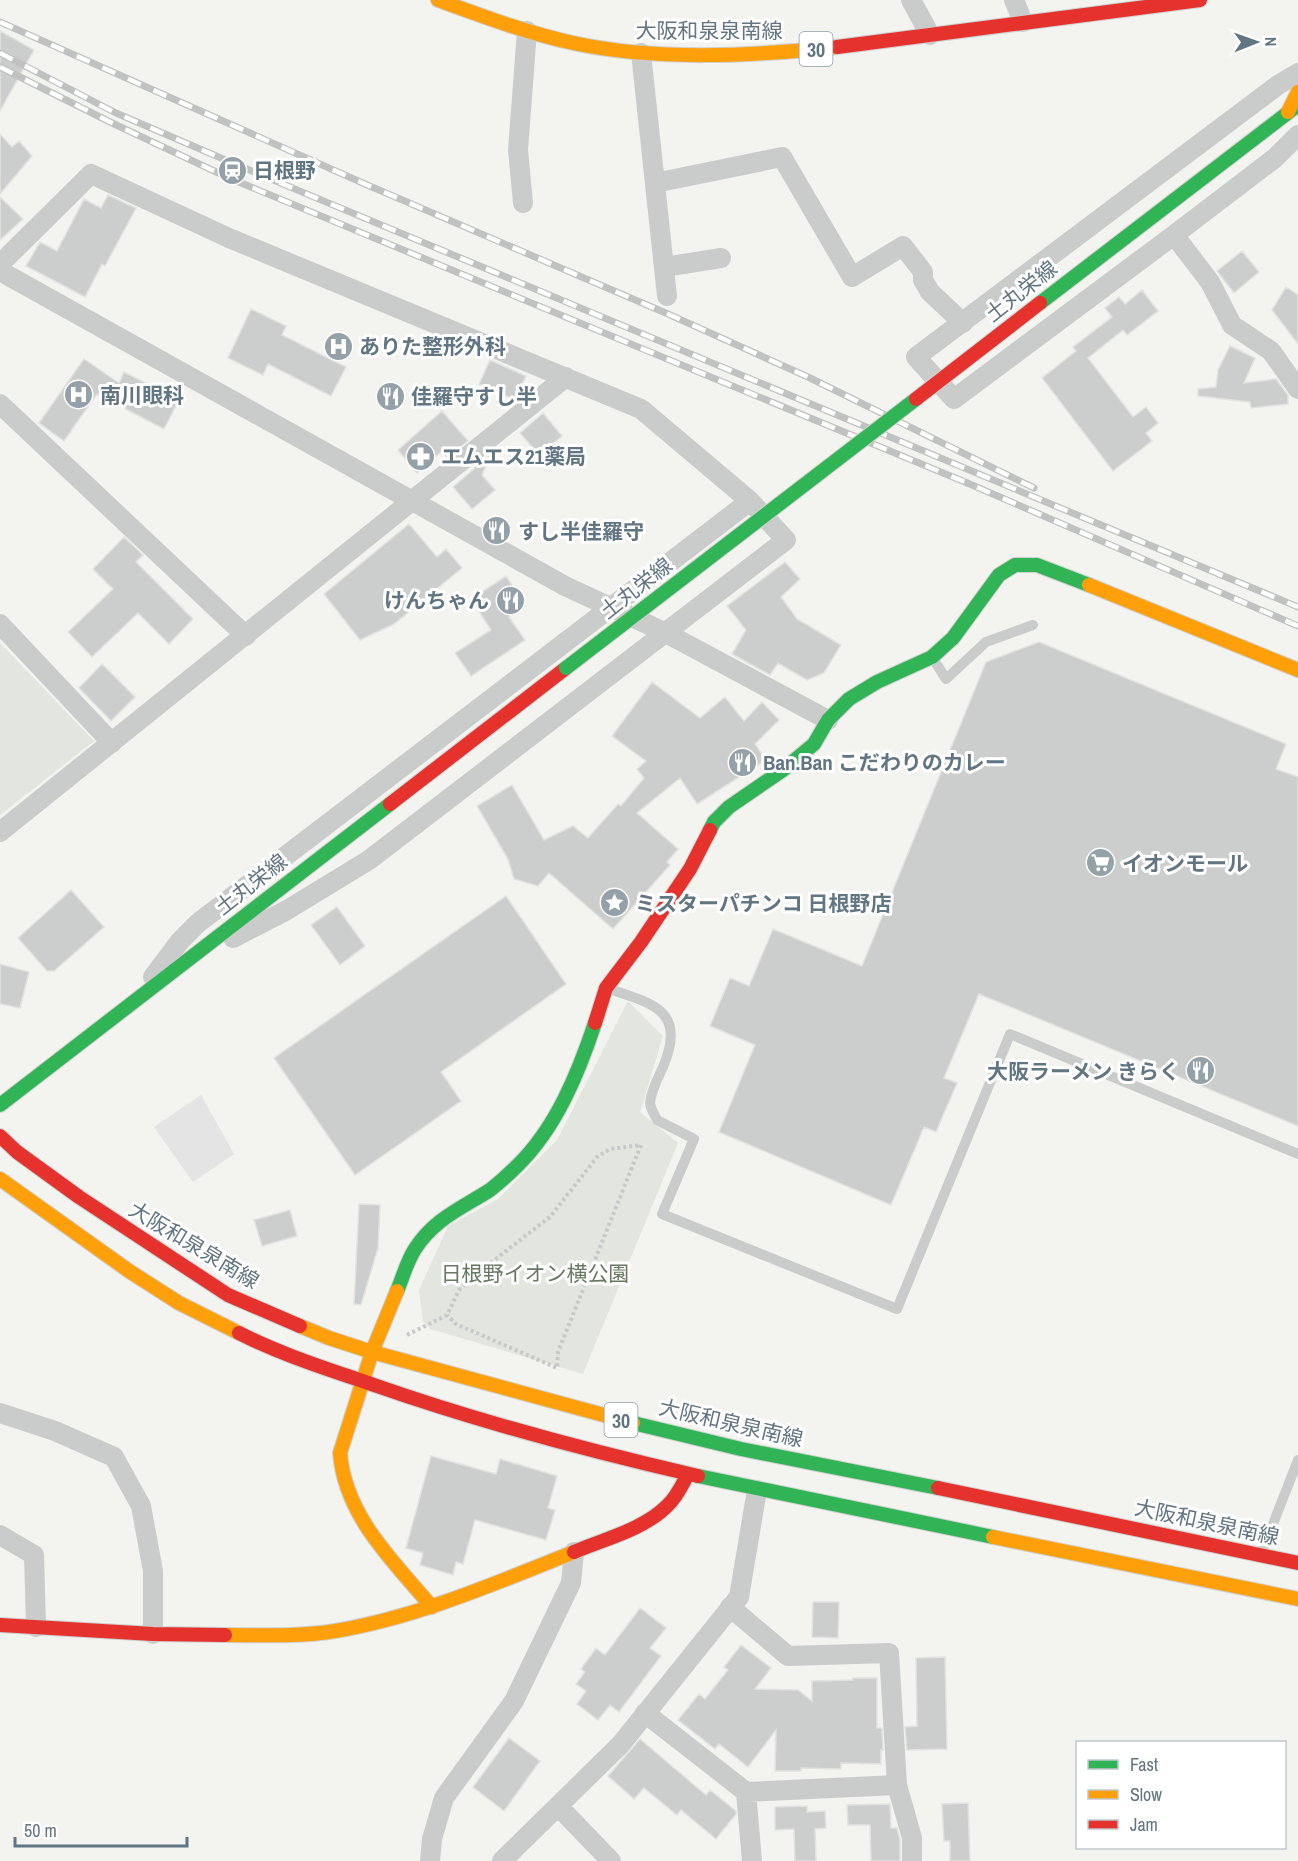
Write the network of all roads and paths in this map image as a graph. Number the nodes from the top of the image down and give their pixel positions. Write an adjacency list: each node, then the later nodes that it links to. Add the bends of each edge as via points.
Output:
1 (438, 0): 6 (main road, 大阪和泉泉南線 / 30)
2 (911, 0): 7 (street)
3 (1014, 0): 5 (street)
4 (1200, 0): 5 (main road, 大阪和泉泉南線 / 30)
5 (1023, 22): 7 (main road, 大阪和泉泉南線 / 30)
6 (527, 31): 8 (main road, 大阪和泉泉南線 / 30, via 573,43); 14 (street, via 518,150)
7 (930, 34): 8 (main road, 大阪和泉泉南線 / 30, via 770,53)
8 (641, 53): 13 (street)
9 (1298, 73): 21 (street)
10 (1298, 92): 11 (main road)
11 (1293, 108): 37 (main road, 土丸栄線, bridge)
12 (1298, 135): 15 (street, via 1275,158)
13 (656, 183): 18 (street); 21 (street, via 782,157 852,277 903,246 923,272 930,292)
14 (523, 203)
15 (1174, 235): 21 (street, via 954,399 916,357); 23 (street, via 1210,282 1232,325 1271,351)
16 (722, 258): 18 (street)
17 (0, 264): 22 (street, via 91,174 229,238)
18 (664, 267): 20 (street)
19 (0, 271): 26 (street)
20 (667, 296)
21 (963, 323)
22 (566, 376): 25 (street, via 641,409); 26 (street)
23 (1295, 379)
24 (0, 404): 31 (street)
25 (750, 501): 27 (street); 30 (street, via 786,540)
26 (413, 502): 27 (street); 31 (street)
27 (610, 607): 30 (street); 39 (street, via 198,923)
28 (0, 624): 35 (street)
29 (1033, 625): 32 (lane, via 986,642 946,679)
30 (664, 632): 34 (street); 37 (street, via 369,860 287,910)
31 (246, 636): 35 (street)
32 (932, 657): 33 (main road, via 959,631 999,574 1015,565 1037,565); 34 (main road, via 877,682 849,699)
33 (1298, 670)
34 (828, 720): 38 (main road, via 814,744 714,822 690,869)
35 (112, 743): 36 (street)
36 (0, 832)
37 (181, 965): 39 (main road, 土丸栄線)
38 (606, 988): 42 (lane, via 644,1000 671,1025 670,1049 650,1104 657,1120 694,1139 662,1214 897,1309 1010,1034); 46 (main road, via 564,1100 540,1140 491,1189 455,1209 415,1249)
39 (138, 998): 40 (main road, 土丸栄線)
40 (0, 1105)
41 (0, 1136): 46 (main road, 大阪和泉泉南線 / 30, via 79,1197 228,1295)
42 (1298, 1154)
43 (0, 1179): 47 (main road, 30, via 179,1303 275,1351)
44 (447, 1315): 44 (path, via 459,1290 550,1217 597,1157 610,1149 641,1146 558,1352 557,1368 456,1323); 45 (path)
45 (404, 1336)
46 (372, 1352): 47 (main road); 54 (main road, 大阪和泉泉南線 / 30, via 741,1449)
47 (361, 1382): 50 (main road, 30, via 597,1453); 57 (main road, via 340,1453 346,1486 371,1534)
48 (0, 1413): 61 (street, via 55,1431 114,1457 141,1506 153,1570)
49 (1298, 1460): 54 (lane)
50 (688, 1474): 51 (main road, 30); 53 (main road, via 676,1497 662,1512)
51 (757, 1490): 56 (main road, 30); 58 (street, via 740,1597)
52 (0, 1535): 60 (street, via 34,1555)
53 (574, 1552): 57 (main road); 66 (street, via 571,1583 514,1701 444,1798)
54 (1260, 1555): 55 (main road, 大阪和泉泉南線 / 30)
55 (1298, 1563)
56 (1298, 1599)
57 (432, 1607): 61 (main road, via 334,1631 277,1635)
58 (730, 1607): 62 (street); 63 (street, via 788,1656 888,1653)
59 (0, 1625): 60 (main road)
60 (36, 1627): 61 (main road)
61 (153, 1634)
62 (645, 1713): 64 (street); 65 (street, via 621,1744)
63 (897, 1785): 64 (street); 70 (street, via 912,1838)
64 (746, 1792): 69 (street)
65 (558, 1806): 67 (street); 68 (street)
66 (430, 1861)
67 (502, 1861)
68 (611, 1861)
69 (752, 1861)
70 (912, 1861)

